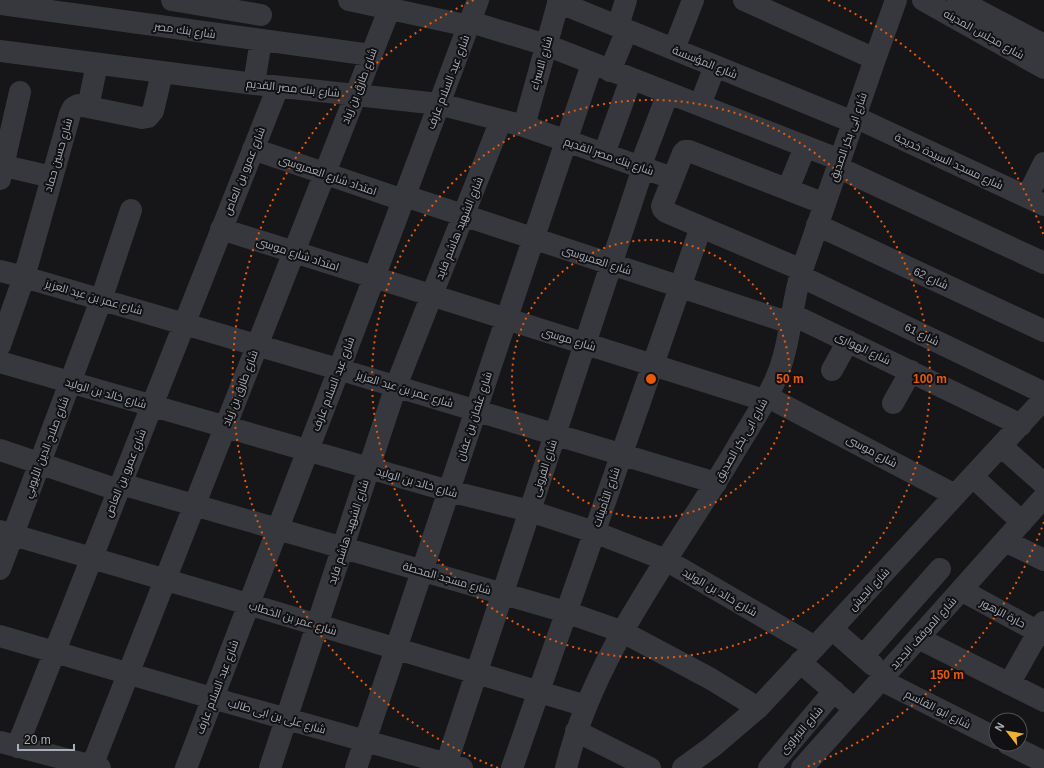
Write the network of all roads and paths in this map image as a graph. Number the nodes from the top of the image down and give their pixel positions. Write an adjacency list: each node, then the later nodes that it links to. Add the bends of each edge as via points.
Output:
1 (172, 0): 13 (street)
2 (478, 0): 14 (street, شارع عبد السلام عارف)
3 (626, 0): 15 (street, شارع عثمان بن عفان)
4 (693, 0): 19 (street)
5 (744, 0): 22 (street)
6 (896, 0): 22 (street, شارع ابى بكر الصديق)
7 (923, 0): 26 (street, شارع مجلس المدينه)
8 (958, 0): 18 (street, شارع مجلس المدينه)
9 (559, 1): 15 (street, شارع المؤسسة); 17 (street, شارع الاسراء)
10 (0, 4): 16 (street, شارع بنك مصر)
11 (370, 4): 12 (street); 21 (street, شارع طارق بن زياد)
12 (415, 7): 14 (street)
13 (262, 15)
14 (470, 24): 17 (street); 34 (street, شارع عبد السلام عارف)
15 (622, 28): 19 (street, شارع المؤسسة); 25 (street, شارع عثمان بن عفان)
16 (261, 40): 21 (street, شارع بنك مصر); 29 (street)
17 (546, 45): 25 (street); 39 (street, شارع الاسراء)
18 (1044, 45)
19 (674, 49): 24 (street, شارع المؤسسة)
20 (0, 51): 23 (street, شارع بنك مصر القديم)
21 (371, 55): 33 (street, شارع طارق بن زياد)
22 (874, 59): 38 (street, شارع ابى بكر الصديق)
23 (96, 64): 27 (street, شارع بنك مصر القديم); 36 (street)
24 (715, 66): 35 (street); 38 (street, شارع المؤسسة)
25 (601, 67): 28 (street); 40 (street, شارع عثمان بن عفان)
26 (1044, 68)
27 (162, 73): 29 (street, شارع بنك مصر القديم); 36 (street, شارع حسين حماد, via 153,111 148,117)
28 (631, 79): 32 (street); 43 (street)
29 (254, 84): 30 (street, شارع بنك مصر القديم)
30 (278, 87): 33 (street, شارع بنك مصر القديم); 42 (street, شارع عمرو بن العاص)
31 (20, 92): 47 (street)
32 (668, 93): 35 (street); 46 (street, شارع الفرونى)
33 (355, 95): 34 (street, شارع بنك مصر القديم); 48 (street, شارع طارق بن زياد)
34 (440, 104): 37 (street, شارع بنك مصر القديم); 52 (street, شارع عبد السلام عارف)
35 (700, 106): 41 (street)
36 (88, 107): 49 (street, شارع حسين حماد, via 78,105 73,108)
37 (502, 120): 39 (street, شارع بنك مصر القديم); 56 (street, شارع الشهيد هاشم فايد)
38 (854, 120): 45 (street, شارع ابى بكر الصديق); 53 (street, شارع مسجد السيدة خديجة)
39 (524, 126): 40 (street, شارع بنك مصر القديم)
40 (566, 141): 43 (street, شارع بنك مصر القديم); 60 (street, شارع عثمان بن عفان)
41 (805, 147): 45 (street); 51 (street)
42 (253, 149): 48 (street, امتداد شارع العمروسى); 59 (street, شارع عمرو بن العاص)
43 (604, 154): 46 (street, شارع بنك مصر القديم)
44 (1044, 163): 53 (street)
45 (839, 164): 54 (street, شارع ابى بكر الصديق); 62 (street)
46 (641, 167): 50 (street, شارع بنك مصر القديم); 63 (street, شارع الفرونى)
47 (1, 170): 49 (street)
48 (324, 174): 52 (street, امتداد شارع العمروسى); 61 (street, شارع طارق بن زياد)
49 (52, 176): 66 (street, شارع حسين حماد)
50 (672, 178): 51 (street, via 683,153 689,151); 58 (street, شارع 61, via 663,209)
51 (788, 190): 54 (street)
52 (404, 198): 56 (street, شارع العمروسى); 67 (street, شارع عبد السلام عارف)
53 (1036, 201)
54 (825, 204): 57 (street, شارع ابى بكر الصديق)
55 (130, 210): 70 (street, شارع صلاح الدين الأيوبي)
56 (464, 215): 60 (street, شارع العمروسى); 69 (street, شارع الشهيد هاشم فايد)
57 (817, 225): 65 (street, شارع ابى بكر الصديق); 74 (street, شارع 62)
58 (701, 227): 65 (street, شارع 61); 68 (street, شارع التأمينات)
59 (221, 230): 61 (street, امتداد شارع موسى); 73 (street, شارع عمرو بن العاص)
60 (534, 239): 63 (street, شارع العمروسى); 72 (street, شارع عثمان بن عفان)
61 (293, 252): 67 (street, امتداد شارع موسى); 78 (street, شارع طارق بن زياد)
62 (1044, 263)
63 (612, 264): 68 (street, شارع العمروسى); 76 (street, شارع الفرونى)
64 (0, 271): 66 (street, شارع عمر بن عبد العزيز)
65 (801, 273): 71 (street, شارع ابى بكر الصديق); 86 (street, شارع 61)
66 (24, 277): 70 (street, شارع عمر بن عبد العزيز); 77 (street, شارع حسين حماد)
67 (374, 278): 69 (street, شارع موسى); 81 (street, شارع عبد السلام عارف)
68 (680, 287): 71 (street, شارع العمروسى); 80 (street, شارع التأمينات)
69 (431, 296): 72 (street, شارع موسى); 85 (street, شارع الشهيد هاشم فايد)
70 (101, 300): 73 (street, شارع عمر بن عبد العزيز); 84 (street, شارع صلاح الدين الأيوبي)
71 (791, 318): 75 (street, شارع الهوارى); 87 (street, شارع ابى بكر الصديق, via 786,350 777,376)
72 (506, 320): 76 (street, شارع موسى); 91 (street, شارع عثمان بن عفان)
73 (184, 324): 78 (street, شارع عمر بن عبد العزيز); 90 (street, شارع عمرو بن العاص)
74 (1044, 331)
75 (848, 341): 82 (street); 83 (street, شارع الهوارى)
76 (585, 344): 80 (street, شارع موسى); 94 (street, شارع الفرونى)
77 (0, 345)
78 (257, 345): 81 (street, شارع عمر بن عبد العزيز); 93 (street, شارع طارق بن زياد)
79 (0, 362): 84 (street, شارع خالد بن الوليد)
80 (653, 366): 87 (street, شارع موسى); 98 (street, شارع التأمينات)
81 (338, 369): 85 (street, شارع عمر بن عبد العزيز); 97 (street, شارع عبد السلام عارف)
82 (832, 370)
83 (911, 371): 89 (street); 92 (street, شارع الهوارى)
84 (70, 382): 90 (street, شارع خالد بن الوليد); 99 (street, شارع صلاح الدين الأيوبي)
85 (396, 386): 91 (street, شارع عمر بن عبد العزيز); 100 (street, شارع الشهيد هاشم فايد)
86 (1044, 393)
87 (765, 398): 102 (street, شارع ابى بكر الصديق); 105 (street, شارع موسى)
88 (1044, 399): 92 (street, شارع الجيش)
89 (893, 402)
90 (151, 406): 93 (street, شارع خالد بن الوليد); 103 (street, شارع عمرو بن العاص)
91 (476, 410): 94 (street, شارع عمر بن عبد العزيز); 104 (street, شارع عثمان بن عفان)
92 (1020, 425): 95 (street, شارع الجيش)
93 (224, 427): 97 (street, شارع خالد بن الوليد); 107 (street, شارع طارق بن زياد)
94 (556, 434): 98 (street, شارع عمر بن عبد العزيز); 108 (street, شارع الفرونى)
95 (1001, 446): 101 (street, شارع الجيش); 106 (street)
96 (0, 450): 99 (street, شارع مسجد المحطة)
97 (307, 451): 100 (street, شارع خالد بن الوليد); 110 (street, شارع عبد السلام عارف)
98 (621, 454): 102 (street, شارع عمر بن عبد العزيز); 111 (street, شارع التأمينات)
99 (40, 464): 103 (street, شارع مسجد المحطة); 112 (street, شارع صلاح الدين الأيوبي)
100 (368, 468): 104 (street, شارع خالد بن الوليد); 114 (street, شارع الشهيد هاشم فايد)
101 (973, 477): 105 (street, شارع الجيش); 109 (street)
102 (716, 483): 116 (street, شارع ابى بكر الصديق)
103 (119, 487): 107 (street, شارع مسجد المحطة); 115 (street, شارع عمرو بن العاص)
104 (449, 491): 108 (street, شارع خالد بن الوليد); 120 (street, شارع عثمان بن عفان)
105 (955, 495): 127 (street, شارع الجيش)
106 (1043, 497): 109 (street, شارع الموقف الجديد)
107 (194, 505): 110 (street, شارع مسجد المحطة); 121 (street, شارع طارق بن زياد)
108 (530, 511): 111 (street, شارع خالد بن الوليد); 123 (street, شارع الفرونى)
109 (1022, 522): 113 (street, شارع الموقف الجديد)
110 (277, 529): 114 (street, شارع مسجد المحطة); 124 (street, شارع عبد السلام عارف)
111 (594, 532): 116 (street, شارع خالد بن الوليد); 125 (street, شارع التأمينات)
112 (6, 533): 115 (street, شارع عمر بن الخطاب); 118 (street, شارع صلاح الدين الأيوبي)
113 (1005, 541): 117 (street); 122 (street, شارع الموقف الجديد)
114 (342, 548): 120 (street, شارع مسجد المحطة); 126 (street, شارع الشهيد هاشم فايد)
115 (91, 558): 121 (street, شارع عمر بن الخطاب); 133 (street, شارع عمرو بن العاص)
116 (666, 560): 129 (street, شارع ابى بكر الصديق); 134 (street, شارع خالد بن الوليد)
117 (1044, 560)
118 (0, 569)
119 (940, 570): 135 (street)
120 (422, 571): 123 (street, شارع مسجد المحطة); 132 (street, شارع عثمان بن عفان)
121 (165, 580): 124 (street, شارع عمر بن الخطاب); 136 (street, شارع طارق بن زياد)
122 (962, 590): 128 (street, حارة الزهور); 131 (street, شارع الموقف الجديد)
123 (503, 594): 125 (street, شارع مسجد المحطة); 137 (street, شارع الفرونى)
124 (248, 604): 126 (street, شارع عمر بن الخطاب); 142 (street, شارع عبد السلام عارف)
125 (566, 612): 129 (street, شارع مسجد المحطة); 140 (street, شارع التأمينات)
126 (317, 625): 132 (street, شارع عمر بن الخطاب); 147 (street, شارع الشهيد هاشم فايد)
127 (832, 629): 134 (street, شارع الجيش); 135 (street, شارع ابو القاسم)
128 (1042, 630): 139 (street)
129 (623, 632): 144 (street, شارع ابى بكر الصديق); 145 (street, شارع مسجد المحطة, via 711,679)
130 (0, 636): 133 (street, شارع على بن ابى طالب)
131 (918, 638): 138 (street, شارع الموقف الجديد); 139 (street)
132 (396, 649): 137 (street, شارع عمر بن الخطاب); 150 (street, شارع عثمان بن عفان)
133 (54, 652): 136 (street, شارع على بن ابى طالب); 151 (street, شارع عمرو بن العاص)
134 (808, 655): 141 (street, شارع خالد بن الوليد); 145 (street, شارع الجيش)
135 (863, 656): 138 (street, شارع ابو القاسم)
136 (128, 673): 142 (street, شارع على بن ابى طالب); 154 (street, شارع طارق بن زياد)
137 (477, 673): 140 (street, شارع عمر بن الخطاب); 155 (street, شارع الفرونى)
138 (883, 678): 146 (street, شارع الموقف الجديد); 149 (street, شارع ابو القاسم)
139 (1009, 684): 143 (street)
140 (538, 692): 144 (street, شارع عمر بن الخطاب); 159 (street, شارع التأمينات)
141 (834, 692): 146 (street, شارع خالد بن الوليد); 163 (street, شارع النبراوى)
142 (212, 698): 147 (street, شارع على بن ابى طالب); 156 (street, شارع عبد السلام عارف)
143 (1044, 701)
144 (586, 706): 148 (street, شارع ابى بكر الصديق)
145 (758, 708): 162 (street, شارع الجيش)
146 (855, 709): 164 (street, شارع الموقف الجديد)
147 (286, 719): 150 (street, شارع على بن ابى طالب); 157 (street, شارع الشهيد هاشم فايد)
148 (576, 731): 160 (street, شارع ابى بكر الصديق); 161 (street)
149 (988, 734)
150 (365, 741): 155 (street, شارع على بن ابى طالب); 158 (street, شارع عثمان بن عفان)
151 (9, 745): 154 (street)
152 (1024, 752): 153 (street)
153 (1044, 762)
154 (96, 767)
155 (451, 767)
156 (186, 768)
157 (270, 768)
158 (356, 768)
159 (512, 768)
160 (566, 768)
161 (650, 768)
162 (683, 768)
163 (769, 768)
164 (802, 768)

